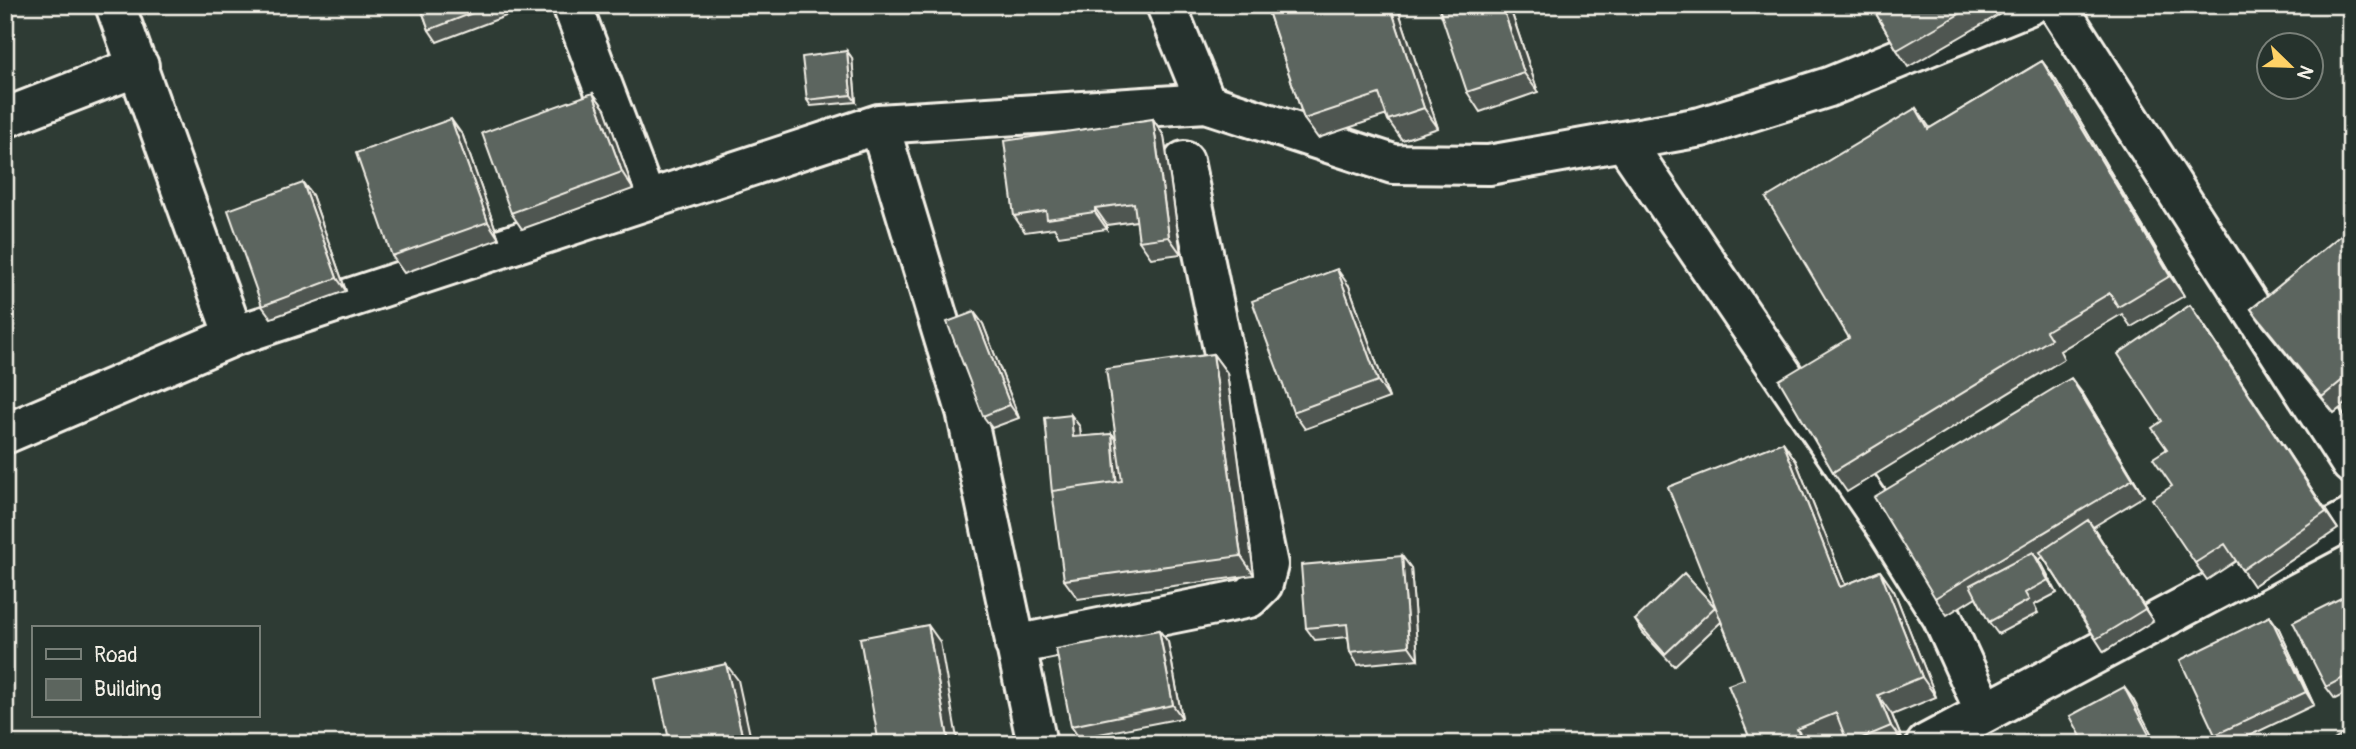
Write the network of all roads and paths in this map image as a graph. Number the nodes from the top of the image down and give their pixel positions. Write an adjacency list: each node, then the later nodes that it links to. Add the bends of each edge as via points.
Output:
1 (115, 5): 6 (street)
2 (572, 5): 12 (street)
3 (1166, 5): 7 (street)
4 (2030, 5): 10 (street, via 1829,87 1701,127)
5 (2057, 5): 15 (street)
6 (139, 66): 8 (street); 13 (street)
7 (1206, 103): 9 (street); 10 (street, via 1393,164 1489,165)
8 (5, 118)
9 (879, 124): 12 (street); 17 (street, via 966,411)
10 (1624, 141): 18 (street, via 1886,527 1942,617)
11 (1184, 161): 17 (street, via 1268,565 1263,584 1249,598)
12 (646, 200): 13 (street)
13 (234, 336): 14 (street)
14 (5, 434)
15 (2351, 464)
16 (2351, 518): 18 (street)
17 (1014, 645): 20 (street)
18 (1985, 712): 19 (street)
19 (1938, 741)
20 (1037, 744)

